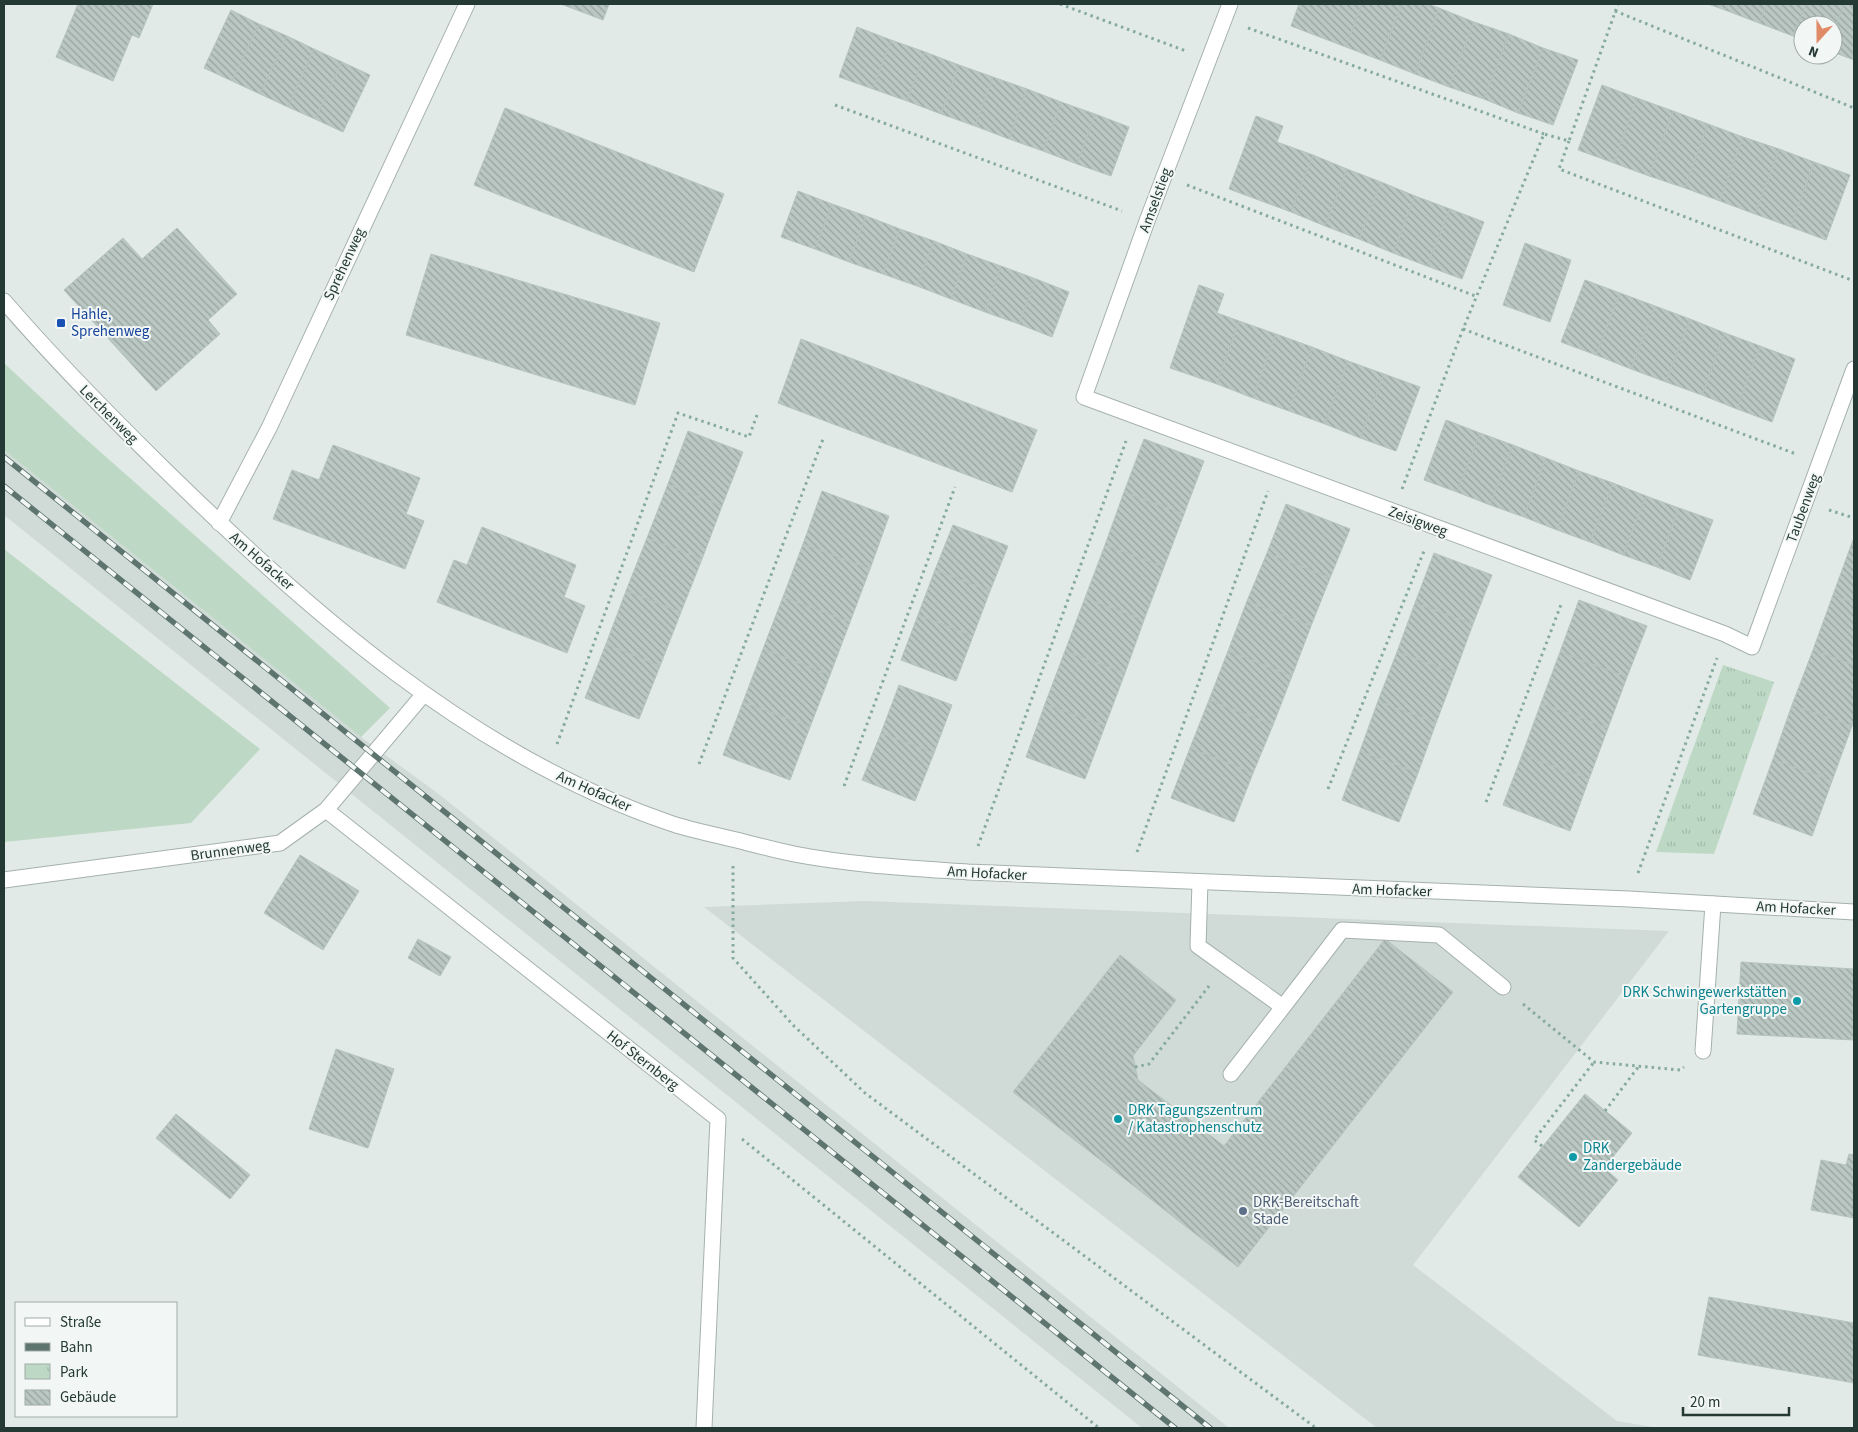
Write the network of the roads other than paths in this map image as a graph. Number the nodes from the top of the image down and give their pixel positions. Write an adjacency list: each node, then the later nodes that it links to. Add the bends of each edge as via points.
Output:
1 (467, 4): 6 (street, Sprehenweg, via 269,428)
2 (1230, 4): 5 (street, Amselstieg, via 1147,220)
3 (4, 301): 6 (street, Lerchenweg, via 96,403)
4 (1854, 369): 7 (street, Taubenweg)
5 (1084, 397): 7 (street, Zeisigweg, via 1725,634)
6 (219, 523): 8 (street, Am Hofacker)
7 (1752, 647)
8 (423, 695): 9 (street, Brunnenweg); 11 (street, Am Hofacker, via 486,736 609,799 672,824 732,839 795,854 874,865)
9 (326, 810): 10 (street, Brunnenweg, via 280,843); 18 (street, Hof Sternberg, via 718,1119)
10 (4, 880)
11 (1200, 882): 12 (street, Am Hofacker); 15 (street, via 1198,946)
12 (1713, 904): 13 (street, Am Hofacker); 16 (street)
13 (1854, 912)
14 (1503, 987): 15 (street, via 1439,936 1342,930)
15 (1282, 1007): 17 (street)
16 (1703, 1051)
17 (1232, 1074)
18 (704, 1428)

